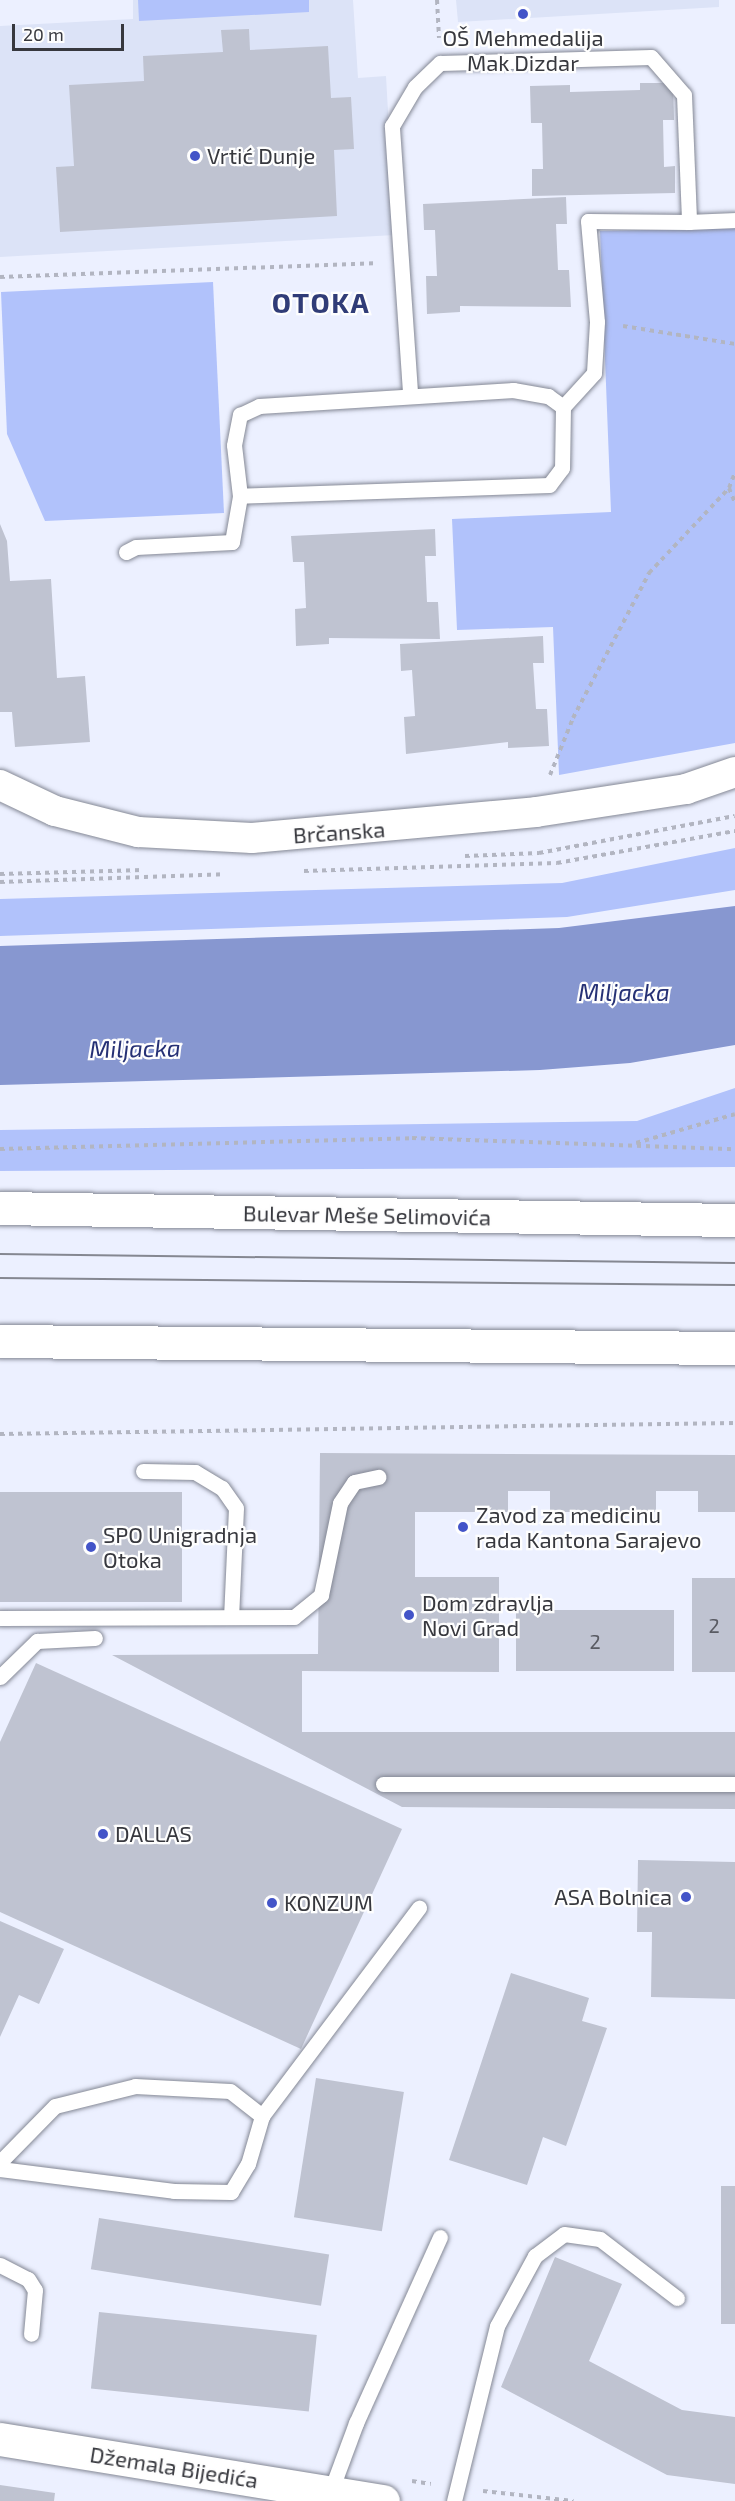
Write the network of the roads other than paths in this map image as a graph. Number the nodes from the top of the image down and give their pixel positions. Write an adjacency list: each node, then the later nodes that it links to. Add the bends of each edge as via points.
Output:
1 (735, 220): 2 (lane)
2 (689, 222): 3 (lane, via 684,95 651,57 440,63 414,87 392,126); 4 (lane, via 588,221 597,322 594,373)
3 (410, 392): 4 (lane, via 513,390 548,396); 5 (lane, via 259,406 240,414 234,445)
4 (563, 407): 5 (lane, via 562,468 549,485)
5 (240, 496): 6 (lane, via 232,542 136,547)
6 (126, 552)
7 (735, 772): 8 (street, Brčanska, via 686,789 536,812 252,838 167,837 55,811)
8 (0, 785)
9 (0, 1208): 10 (main road, Bulevar Meše Selimovića)
10 (735, 1220)
11 (0, 1341): 12 (main road)
12 (735, 1348)
13 (143, 1471): 15 (lane, via 195,1472 222,1488 236,1508)
14 (378, 1477): 15 (lane, via 354,1482 340,1503 321,1595 294,1617)
15 (231, 1617): 16 (lane)
16 (0, 1618)
17 (95, 1638): 18 (lane, via 37,1641)
18 (0, 1677)
19 (383, 1784): 20 (lane)
20 (735, 1784)
21 (419, 1908): 22 (lane)
22 (262, 2116): 23 (lane, via 230,2091 135,2086 56,2106); 24 (lane, via 248,2164 231,2192 174,2191)
23 (0, 2162)
24 (0, 2169)
25 (440, 2237): 30 (lane, via 356,2423)
26 (0, 2265): 28 (lane, via 28,2279 35,2290)
27 (677, 2298): 32 (lane, via 600,2239 564,2234 535,2256 497,2326)
28 (31, 2334)
29 (0, 2439): 30 (main road, Džemala Bijedića)
30 (329, 2497): 31 (main road, Džemala Bijedića)
31 (383, 2501)
32 (454, 2501)

